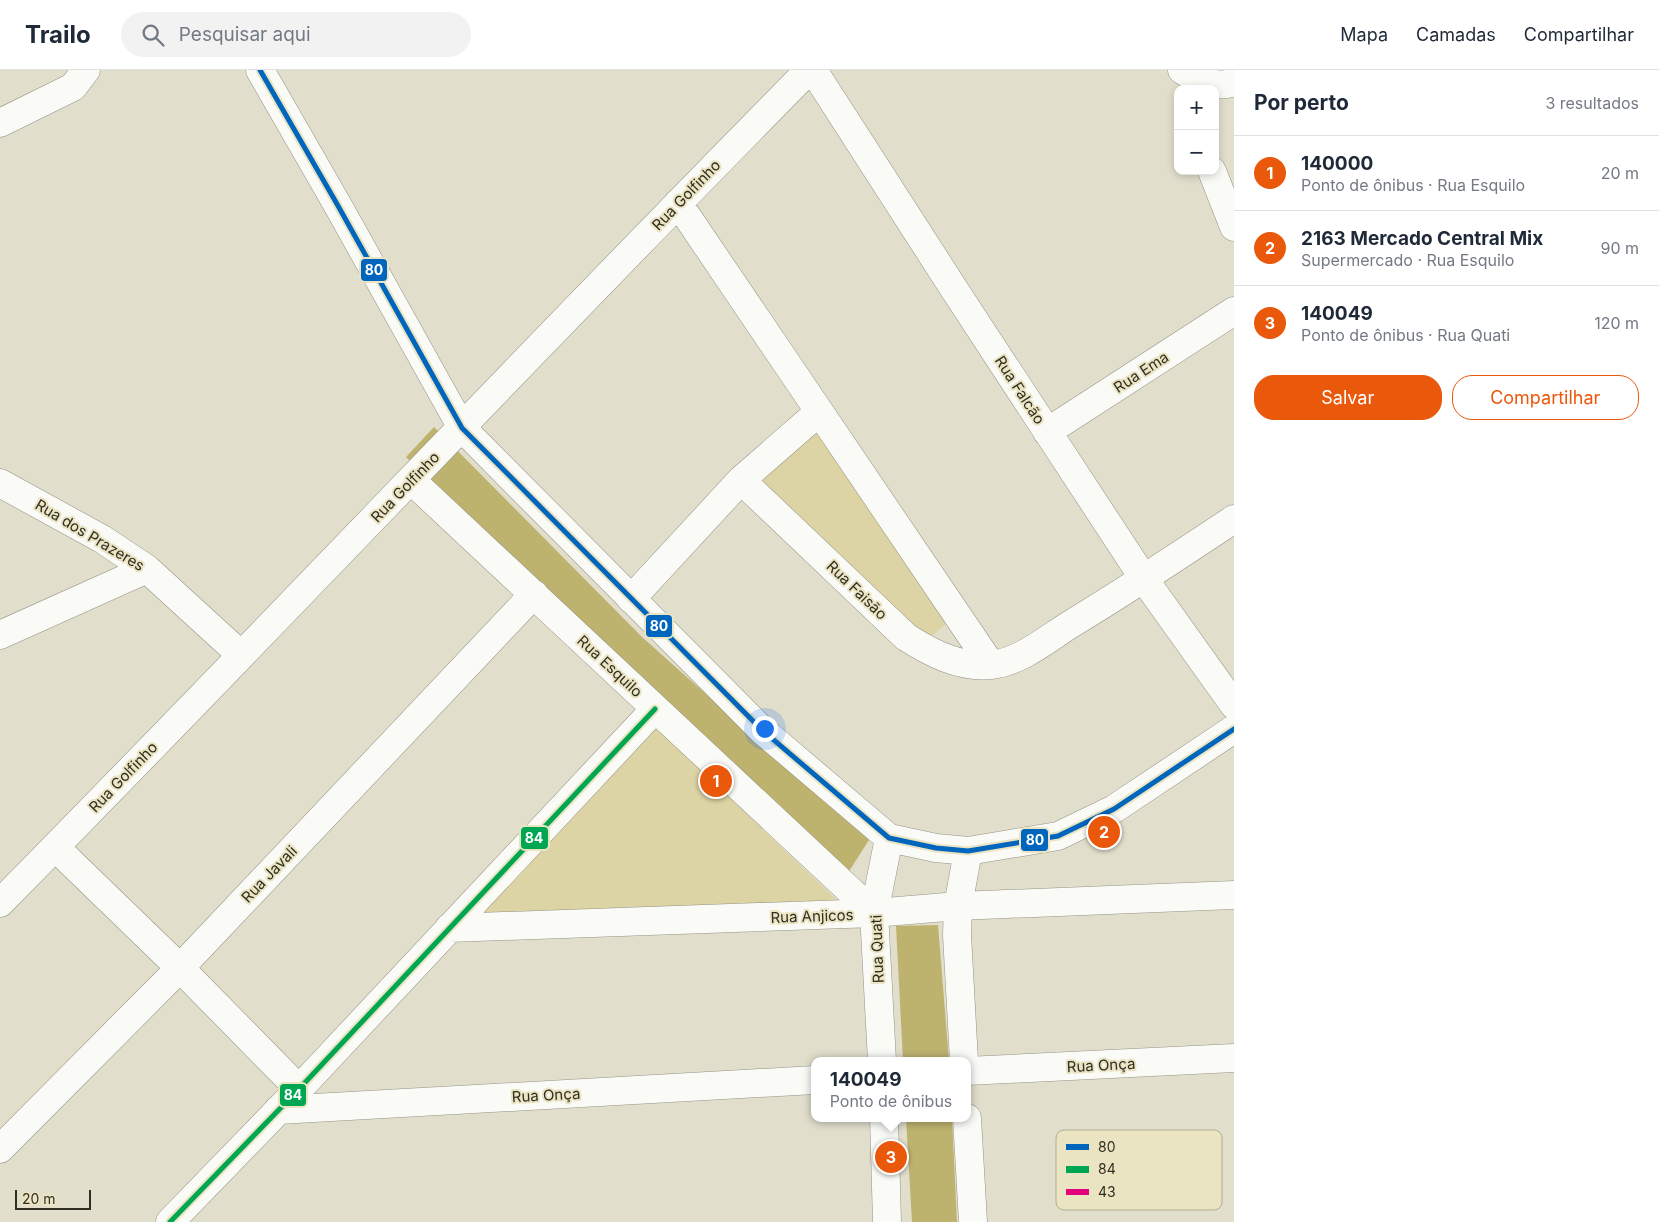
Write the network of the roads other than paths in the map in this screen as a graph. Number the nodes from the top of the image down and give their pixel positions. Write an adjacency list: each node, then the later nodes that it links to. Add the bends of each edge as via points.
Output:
1 (86, 70): 7 (street, via 73,87)
2 (260, 70): 13 (street)
3 (809, 70): 9 (street, Rua Golfinho)
4 (813, 70): 14 (street, Rua Falcão)
5 (1182, 70): 6 (street, via 1199,81)
6 (1226, 91)
7 (0, 123)
8 (1214, 175): 10 (street)
9 (678, 204): 12 (street); 13 (street, Rua Golfinho)
10 (1234, 227)
11 (1234, 312): 14 (street, Rua Ema)
12 (819, 412): 16 (street); 25 (street)
13 (460, 430): 15 (street, Rua Golfinho); 22 (street)
14 (1047, 432): 20 (street, Rua Falcão)
15 (414, 477): 21 (street, Rua Esquilo); 24 (street, Rua Golfinho)
16 (741, 480): 22 (street); 25 (street, Rua Faisão, via 906,637 929,652 973,666)
17 (0, 483): 19 (street, Rua dos Prazeres, via 102,539)
18 (1234, 518): 20 (street, Rua Faisão)
19 (147, 569): 23 (street); 24 (street, Rua dos Prazeres)
20 (1144, 579): 25 (street, Rua Faisão, via 1016,658); 26 (street, Rua Falcão)
21 (534, 594): 27 (street, Rua Esquilo); 37 (street, Rua Javali)
22 (632, 599): 29 (street, via 762,730)
23 (0, 636)
24 (241, 655): 30 (street, Rua Golfinho)
25 (991, 665)
26 (1234, 704)
27 (655, 709): 35 (street, Rua Esquilo); 36 (street)
28 (1234, 729): 31 (street, via 1114,809 1058,836)
29 (889, 838): 31 (street); 35 (street, Rua Quati)
30 (55, 847): 33 (street, Rua Golfinho); 37 (street)
31 (968, 851): 34 (street)
32 (1234, 895): 34 (street, Rua Anjicos)
33 (0, 903)
34 (958, 906): 35 (street, Rua Anjicos); 39 (street)
35 (874, 913): 36 (street, Rua Anjicos); 38 (street, Rua Quati)
36 (449, 928): 43 (street)
37 (180, 968): 43 (street); 47 (street, Rua Javali)
38 (882, 1057)
39 (964, 1057)
40 (1234, 1058): 41 (street, Rua Onça)
41 (971, 1071)
42 (811, 1080): 44 (street, Rua Onça)
43 (299, 1089): 44 (street)
44 (278, 1110): 48 (street)
45 (884, 1122): 49 (street)
46 (967, 1122): 50 (street)
47 (0, 1149)
48 (170, 1222)
49 (887, 1222)
50 (973, 1222)

